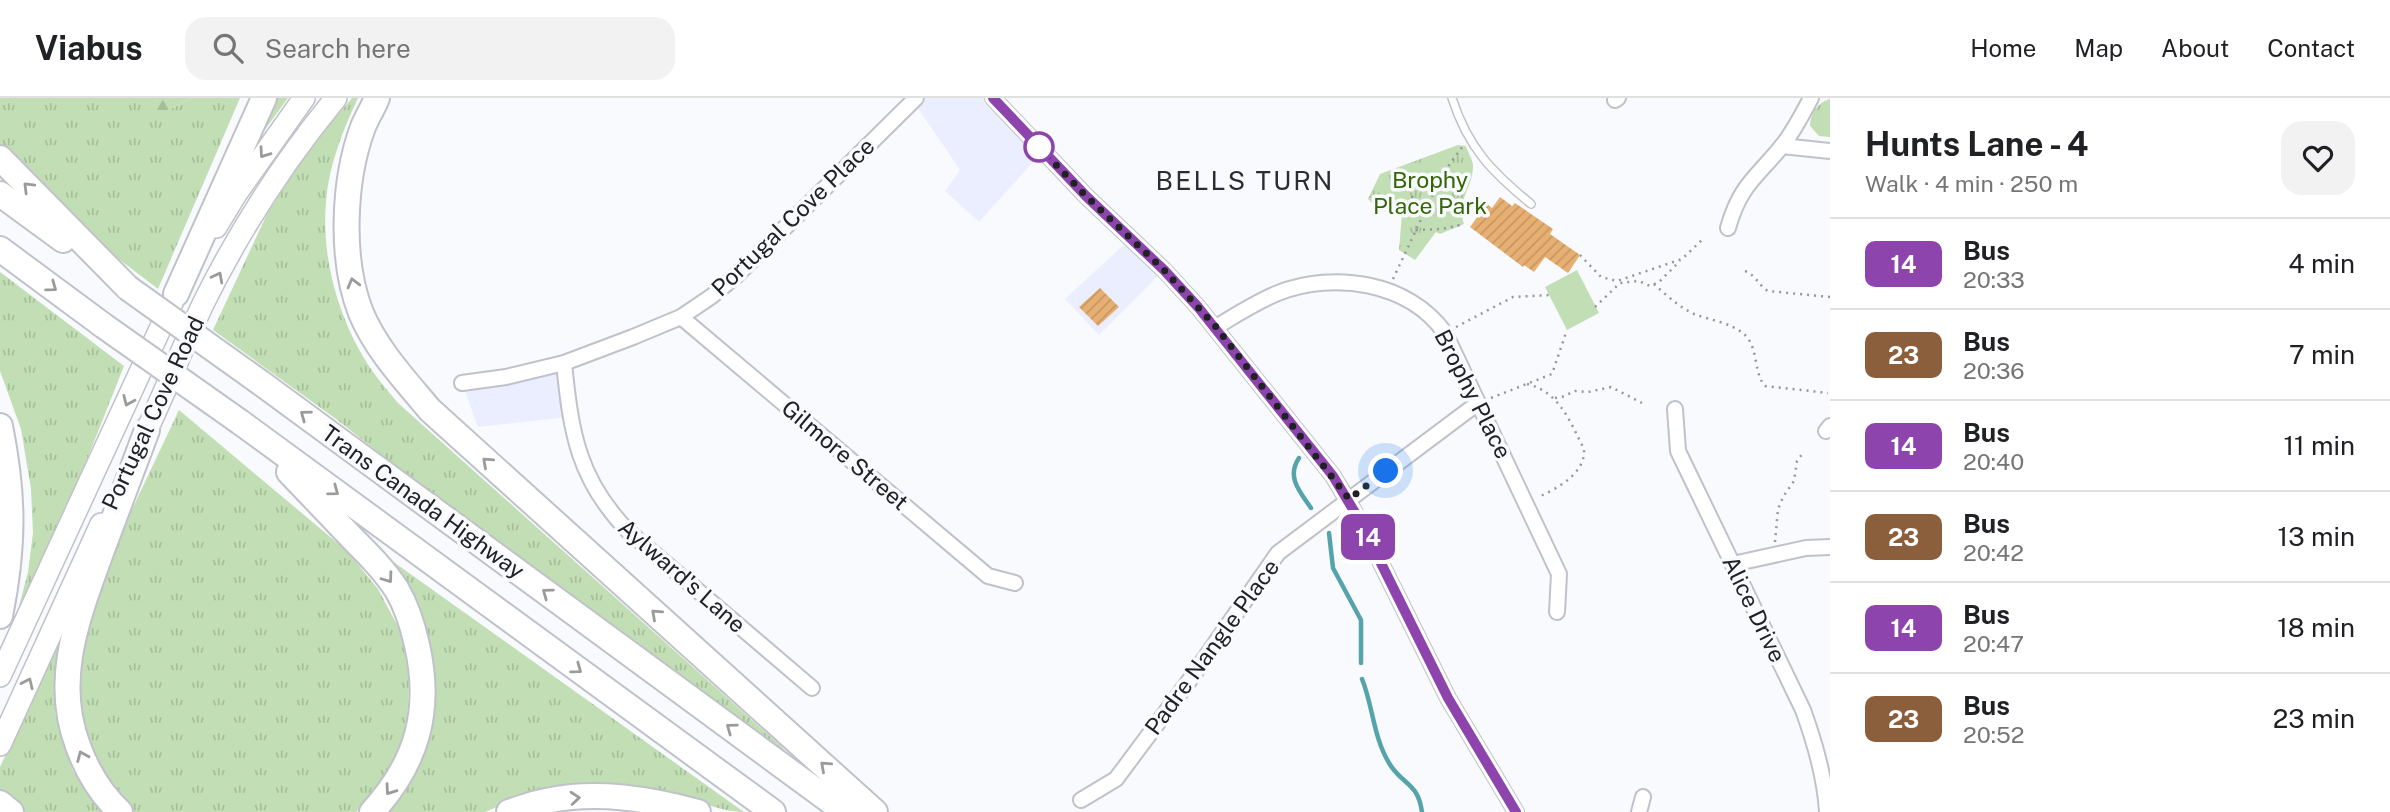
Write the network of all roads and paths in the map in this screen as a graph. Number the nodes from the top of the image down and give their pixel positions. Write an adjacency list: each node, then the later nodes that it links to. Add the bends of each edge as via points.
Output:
1 (264, 98): 28 (highway)
2 (304, 98): 28 (main road, Portugal Cove Road, one-way to 28, via 236,194)
3 (336, 98): 46 (main road, Portugal Cove Road, one-way to 3, via 243,229)
4 (377, 98): 69 (highway, one-way to 4, via 430,410 388,359 362,314 350,271 347,220 363,128)
5 (916, 98): 32 (street, Portugal Cove Place, via 737,275)
6 (993, 98): 33 (street)
7 (1452, 98): 9 (lane)
8 (1811, 98): 10 (street)
9 (1468, 138): 15 (lane, via 1498,177); 16 (path, via 1441,175)
10 (1782, 146): 11 (street); 18 (street, via 1747,184)
11 (1830, 151)
12 (0, 158): 27 (highway, one-way to 12)
13 (1409, 184): 16 (path)
14 (0, 194): 27 (highway, Trans Canada Highway)
15 (1531, 204)
16 (1422, 217): 19 (path)
17 (1464, 223): 19 (path)
18 (1728, 228)
19 (1416, 230): 25 (path)
20 (1702, 240): 23 (path)
21 (0, 249): 44 (highway, Trans Canada Highway, one-way to 44, bridge)
22 (1580, 255): 23 (path, via 1601,277 1617,281)
23 (1682, 259): 26 (path)
24 (1745, 271): 30 (path, via 1768,291)
25 (1393, 279)
26 (1654, 284): 31 (path, via 1620,283); 39 (path, via 1692,313 1747,337 1765,386)
27 (128, 288): 68 (highway, Trans Canada Highway, one-way to 27, bridge)
28 (176, 294): 56 (main road, Portugal Cove Road, one-way to 56)
29 (1549, 295): 34 (path, via 1513,297)
30 (1830, 297)
31 (1595, 307)
32 (681, 317): 36 (street, Portugal Cove Place); 53 (street, Gilmore Street, via 988,576)
33 (1216, 327): 41 (street, Brophy Place, via 1295,288 1348,282 1377,288 1398,294 1437,322); 49 (street)
34 (1456, 327)
35 (1567, 330): 38 (path, via 1552,374)
36 (564, 363): 37 (street, Portugal Cove Place); 57 (street, Aylward's Lane, via 569,417 581,461 610,512)
37 (462, 383)
38 (1527, 384): 40 (path); 41 (path)
39 (1828, 393)
40 (1555, 398): 42 (path, via 1611,387); 48 (path, via 1585,454 1559,488)
41 (1484, 400): 49 (street, Padre Nangle Place); 54 (street, Brophy Place, via 1559,574)
42 (1642, 404)
43 (1675, 409): 52 (street, Alice Drive, via 1678,451)
44 (240, 422): 64 (highway, one-way to 64, via 381,568 398,591 412,626 423,671 423,710 413,752 390,793); 67 (highway, Trans Canada Highway, one-way to 67)
45 (0, 426): 55 (highway, via 12,524)
46 (147, 430): 58 (main road, Portugal Cove Road, one-way to 46); 63 (highway, one-way to 46, via 93,779 75,737 68,713 67,663 82,606)
47 (1803, 453): 50 (path, via 1778,509)
48 (1538, 497)
49 (1349, 499): 60 (street, Padre Nangle Place, via 1278,553 1116,779); 70 (street, via 1448,698)
50 (1775, 542)
51 (1830, 547): 52 (street)
52 (1733, 564): 72 (street, Alice Drive, via 1810,731)
53 (1015, 583)
54 (1556, 612)
55 (0, 616)
56 (0, 676)
57 (812, 688)
58 (0, 745)
59 (1643, 797): 71 (street)
60 (1081, 800)
61 (0, 803): 62 (highway)
62 (11, 812)
63 (120, 812)
64 (372, 812)
65 (509, 812): 66 (highway, one-way to 66, via 546,801 598,796 653,800)
66 (698, 812)
67 (773, 812)
68 (845, 812)
69 (875, 812)
70 (1516, 812)
71 (1639, 812)
72 (1828, 812)

